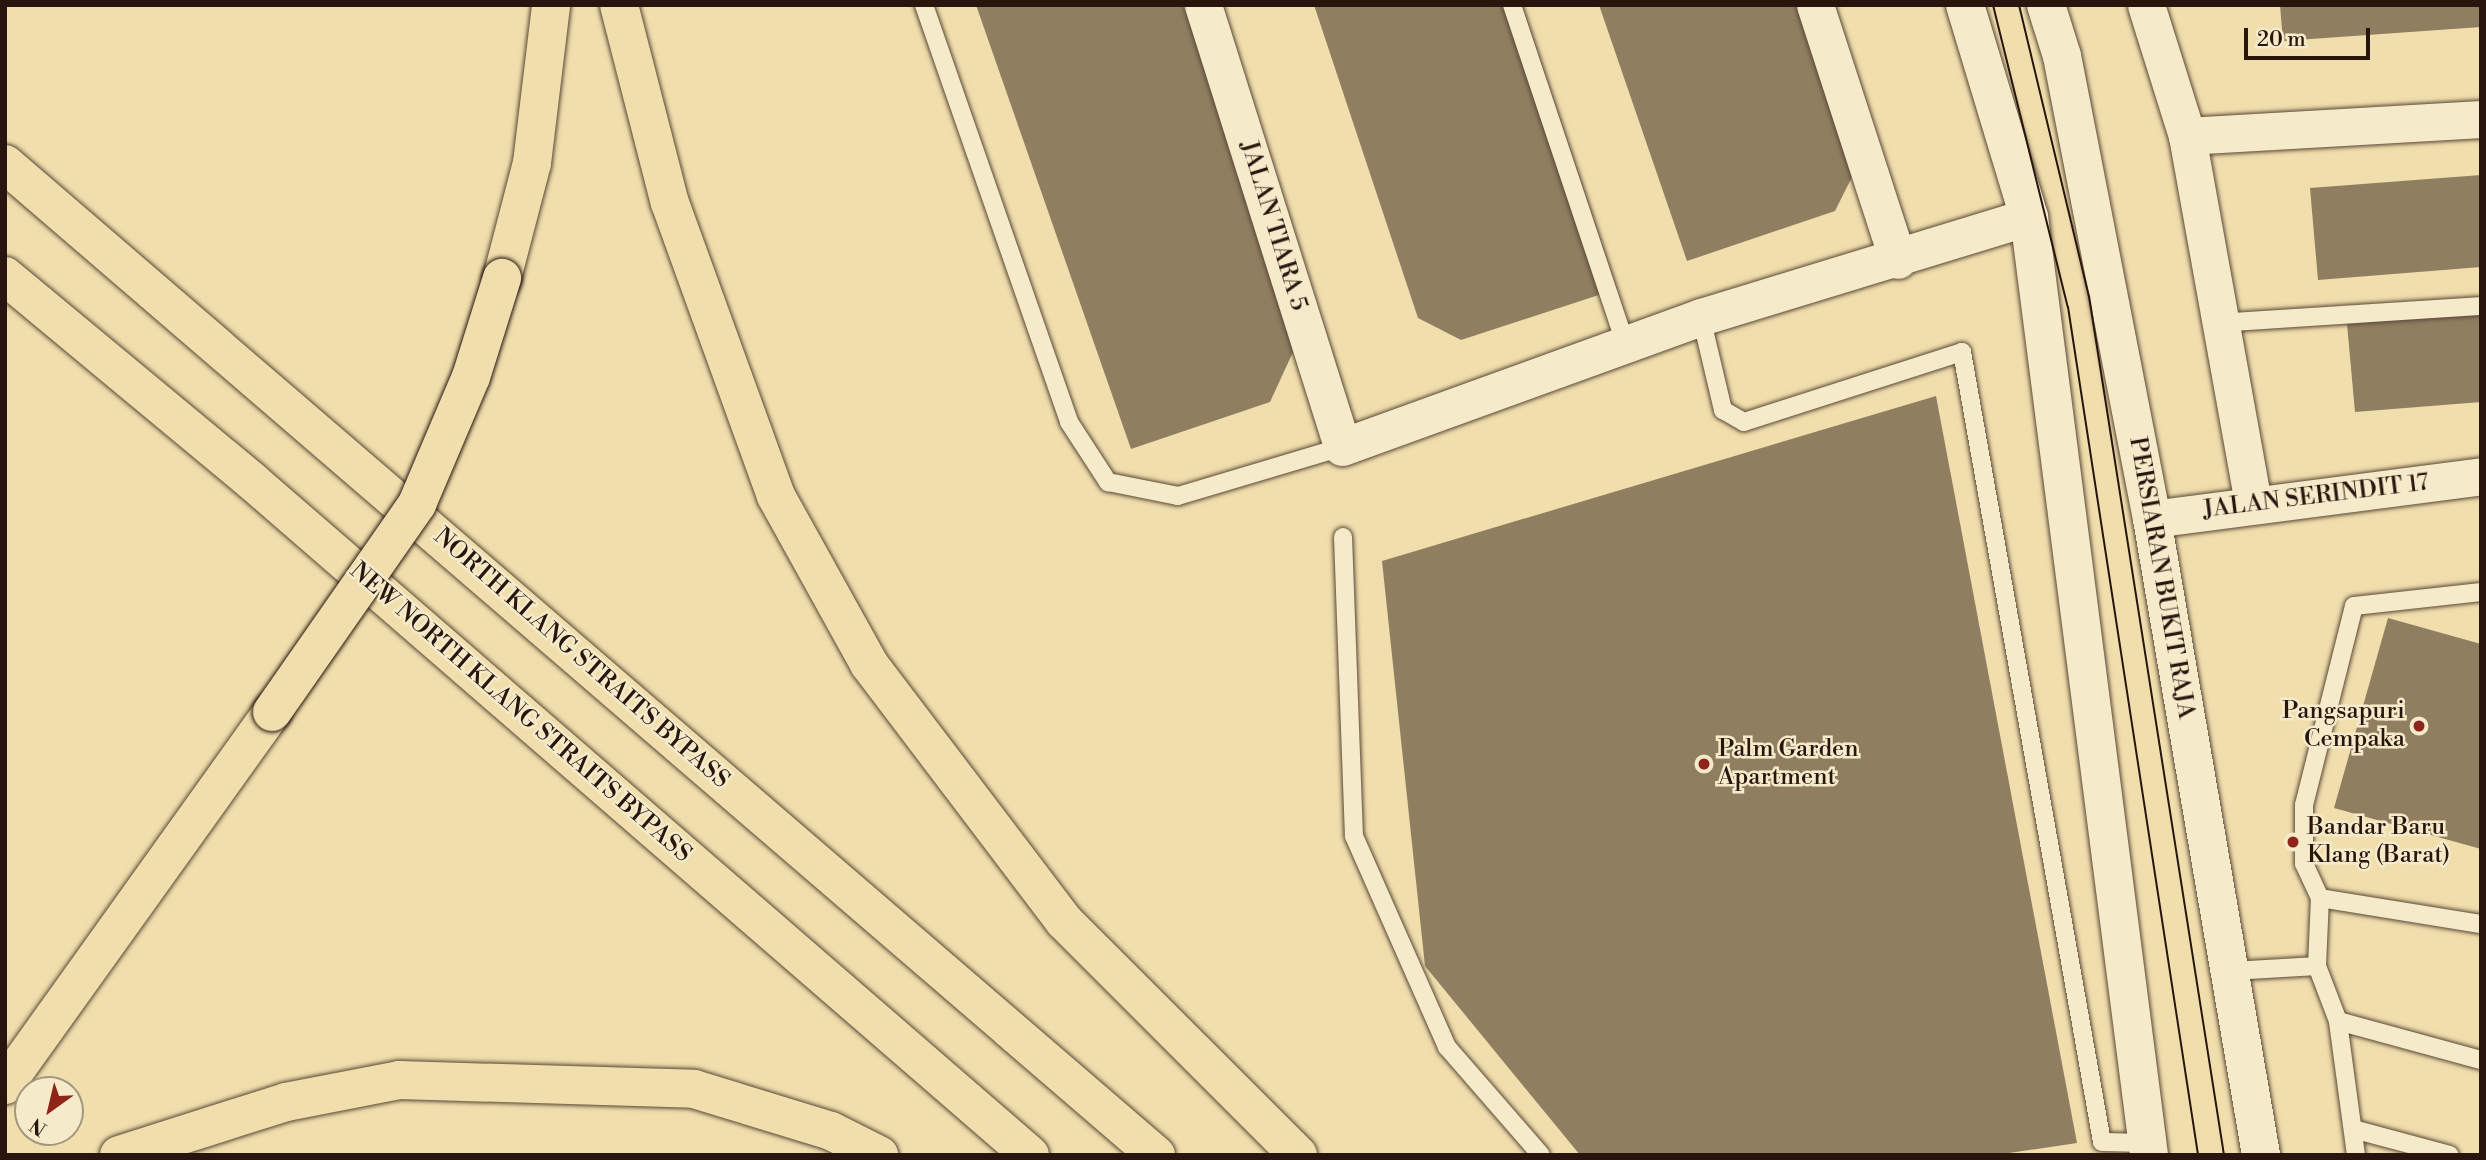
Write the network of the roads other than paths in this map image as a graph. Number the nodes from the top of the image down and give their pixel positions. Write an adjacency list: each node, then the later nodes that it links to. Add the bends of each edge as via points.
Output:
1 (551, 5): 32 (highway, bridge, via 532,163 502,278 471,377 417,503)
2 (619, 5): 39 (highway, via 670,203 776,496 869,664 1064,921)
3 (924, 5): 20 (lane, via 1069,422 1108,482 1178,496)
4 (1203, 5): 20 (street, JALAN TIARA 5)
5 (1512, 5): 19 (lane)
6 (1815, 5): 14 (street)
7 (1965, 5): 13 (main road)
8 (2046, 5): 23 (main road, PERSIARAN BUKIT RAJA, via 2062,55)
9 (2146, 5): 11 (street)
10 (2481, 119): 11 (street)
11 (2188, 136): 18 (street)
12 (5, 164): 38 (highway, NORTH KLANG STRAITS BYPASS)
13 (2029, 217): 14 (street); 34 (main road)
14 (1898, 260): 17 (street)
15 (14, 288): 37 (highway, NEW NORTH KLANG STRAITS BYPASS, via 263,491)
16 (2481, 306): 18 (lane)
17 (1701, 317): 19 (street); 34 (lane, via 1723,410 1744,422 1962,352 2102,1142)
18 (2218, 323): 22 (street)
19 (1625, 343): 20 (street)
20 (1342, 447)
21 (2481, 476): 22 (street, JALAN SERINDIT 17)
22 (2252, 504): 23 (street, JALAN SERINDIT 17)
23 (2152, 519): 29 (main road, PERSIARAN BUKIT RAJA)
24 (1343, 537): 40 (lane, via 1354,835 1447,1046)
25 (2481, 592): 26 (lane, via 2354,606 2304,805 2304,864)
26 (2320, 898): 27 (lane); 28 (lane)
27 (2481, 924)
28 (2317, 966): 29 (lane); 30 (lane)
29 (2232, 971): 41 (main road, PERSIARAN BUKIT RAJA)
30 (2338, 1021): 31 (lane); 33 (lane)
31 (2481, 1060)
32 (5, 1085)
33 (2353, 1129): 42 (lane); 43 (lane)
34 (2148, 1149)
35 (119, 1155): 36 (highway, via 286,1102 399,1080 437,1080 694,1089 831,1131)
36 (879, 1155)
37 (1030, 1155)
38 (1156, 1155)
39 (1298, 1155)
40 (1541, 1155)
41 (2261, 1155)
42 (2356, 1155)
43 (2450, 1155)

